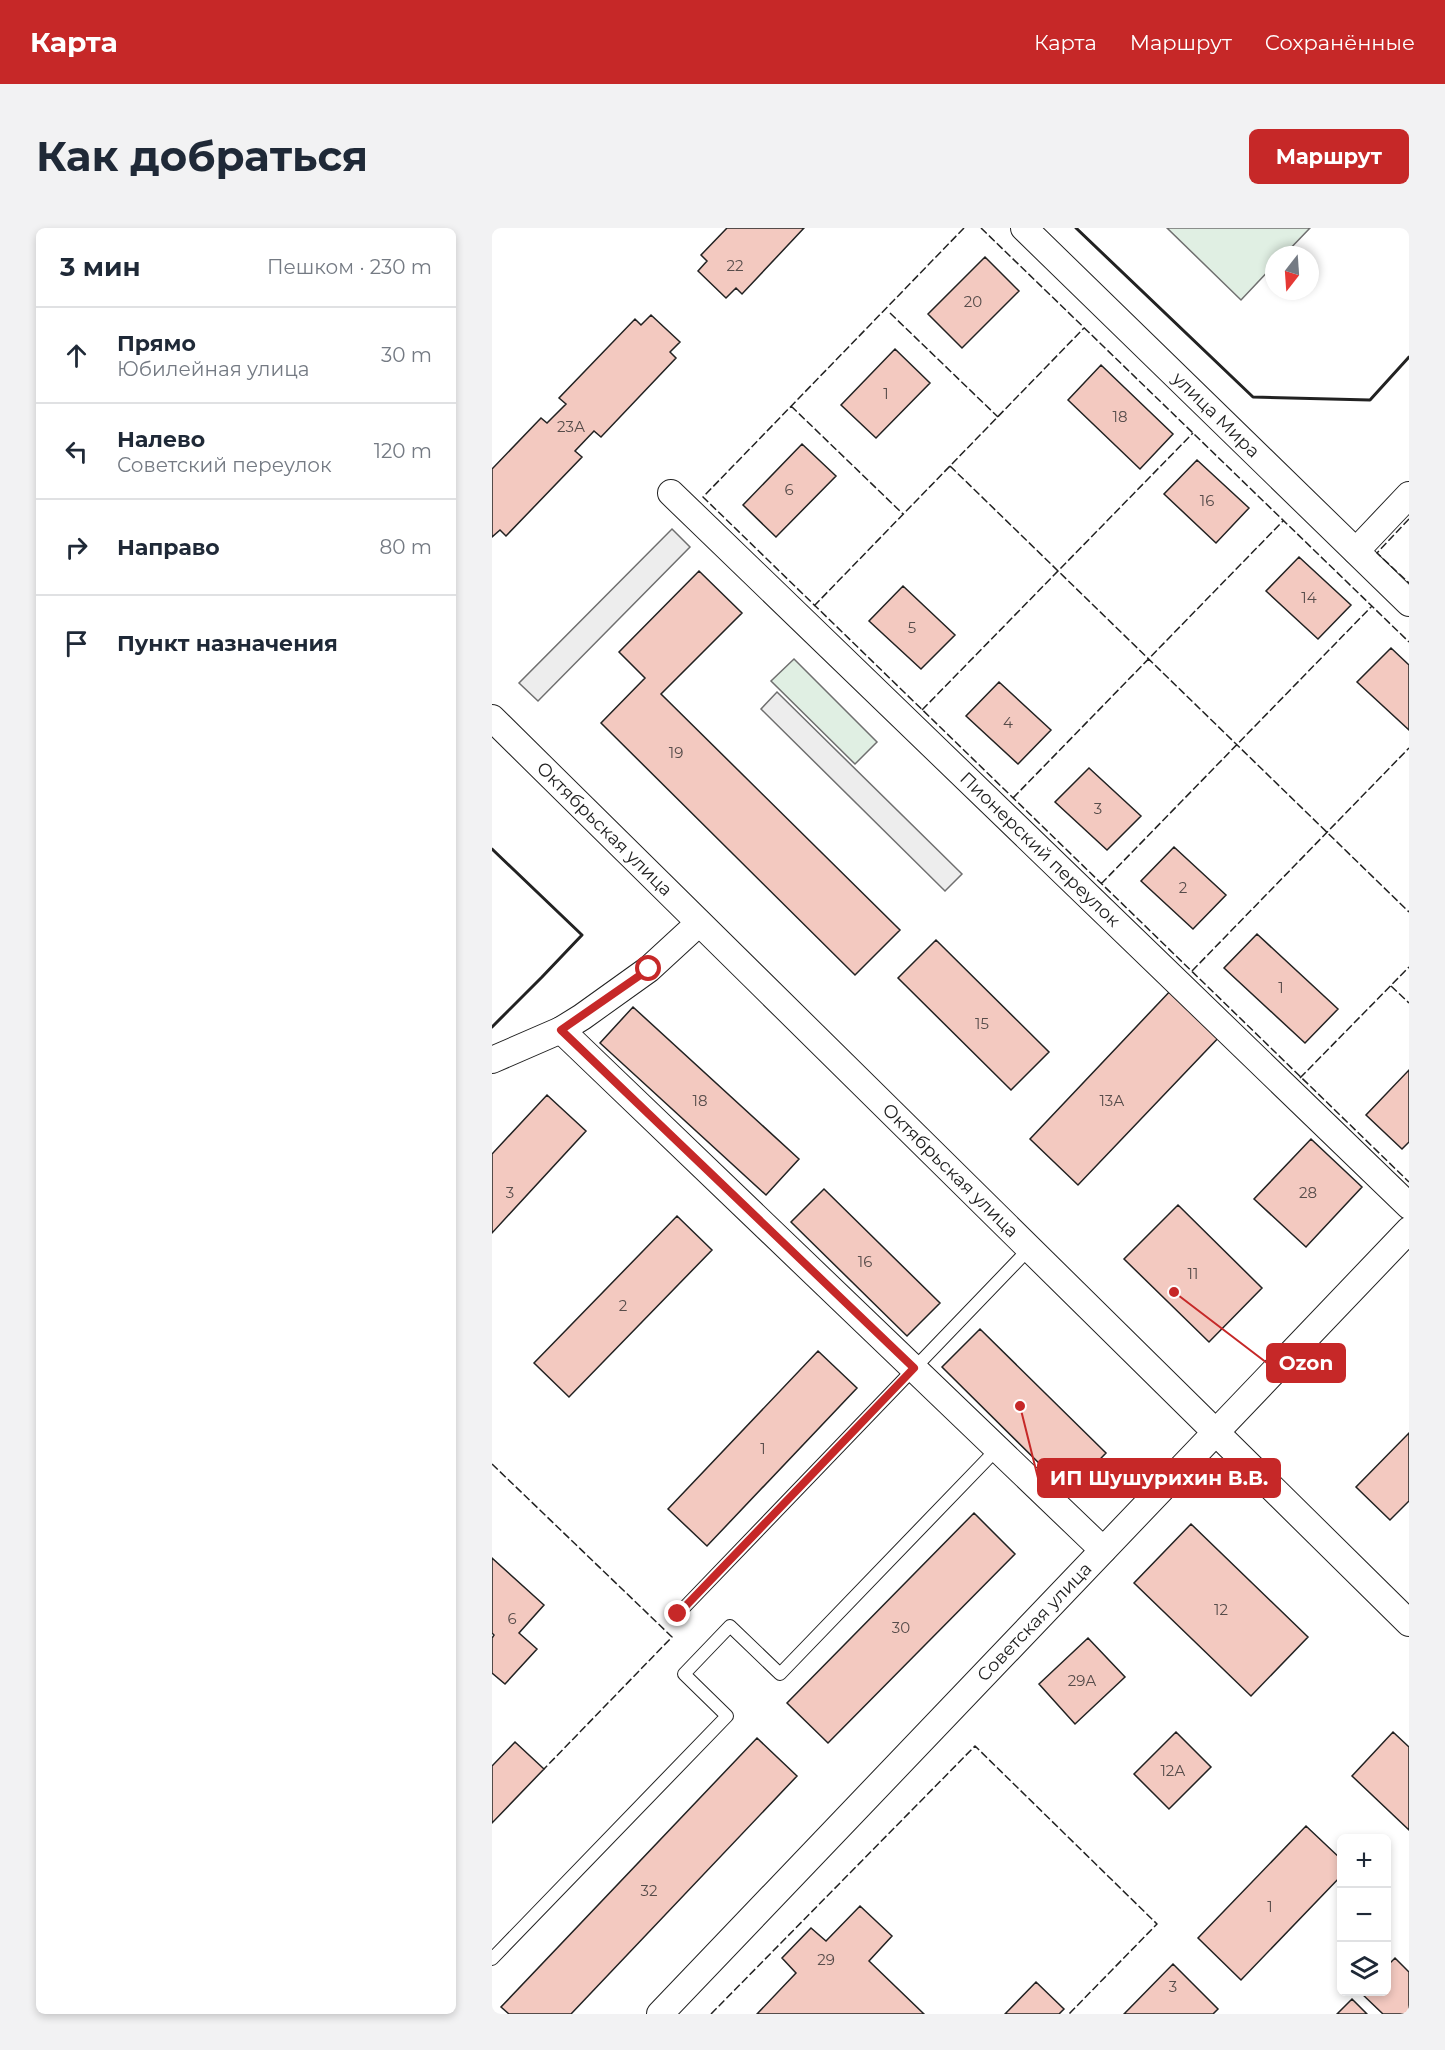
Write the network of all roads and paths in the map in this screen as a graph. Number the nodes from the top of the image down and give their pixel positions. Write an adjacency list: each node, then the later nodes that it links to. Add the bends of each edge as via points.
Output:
1 (1024, 228): 4 (street, улица Мира)
2 (671, 493): 10 (street, Пионерский переулок)
3 (1409, 495): 4 (street)
4 (1356, 550): 5 (street, улица Мира)
5 (1409, 603)
6 (492, 718): 7 (street, Октябрьская улица)
7 (699, 923): 8 (street, via 649,969); 12 (street, Октябрьская улица)
8 (561, 1030): 9 (street); 13 (street)
9 (492, 1060)
10 (1409, 1206)
11 (1409, 1230): 14 (street, Советская улица)
12 (1029, 1249): 13 (lane); 14 (street, Октябрьская улица)
13 (914, 1368): 15 (street); 17 (lane)
14 (1215, 1433): 16 (street, Советская улица); 18 (street, Октябрьская улица)
15 (998, 1448): 16 (street); 19 (lane, via 780,1674 730,1626 684,1674 727,1716)
16 (1103, 1550): 20 (street, Советская улица)
17 (678, 1614)
18 (1409, 1623)
19 (492, 1959)
20 (660, 2014)

